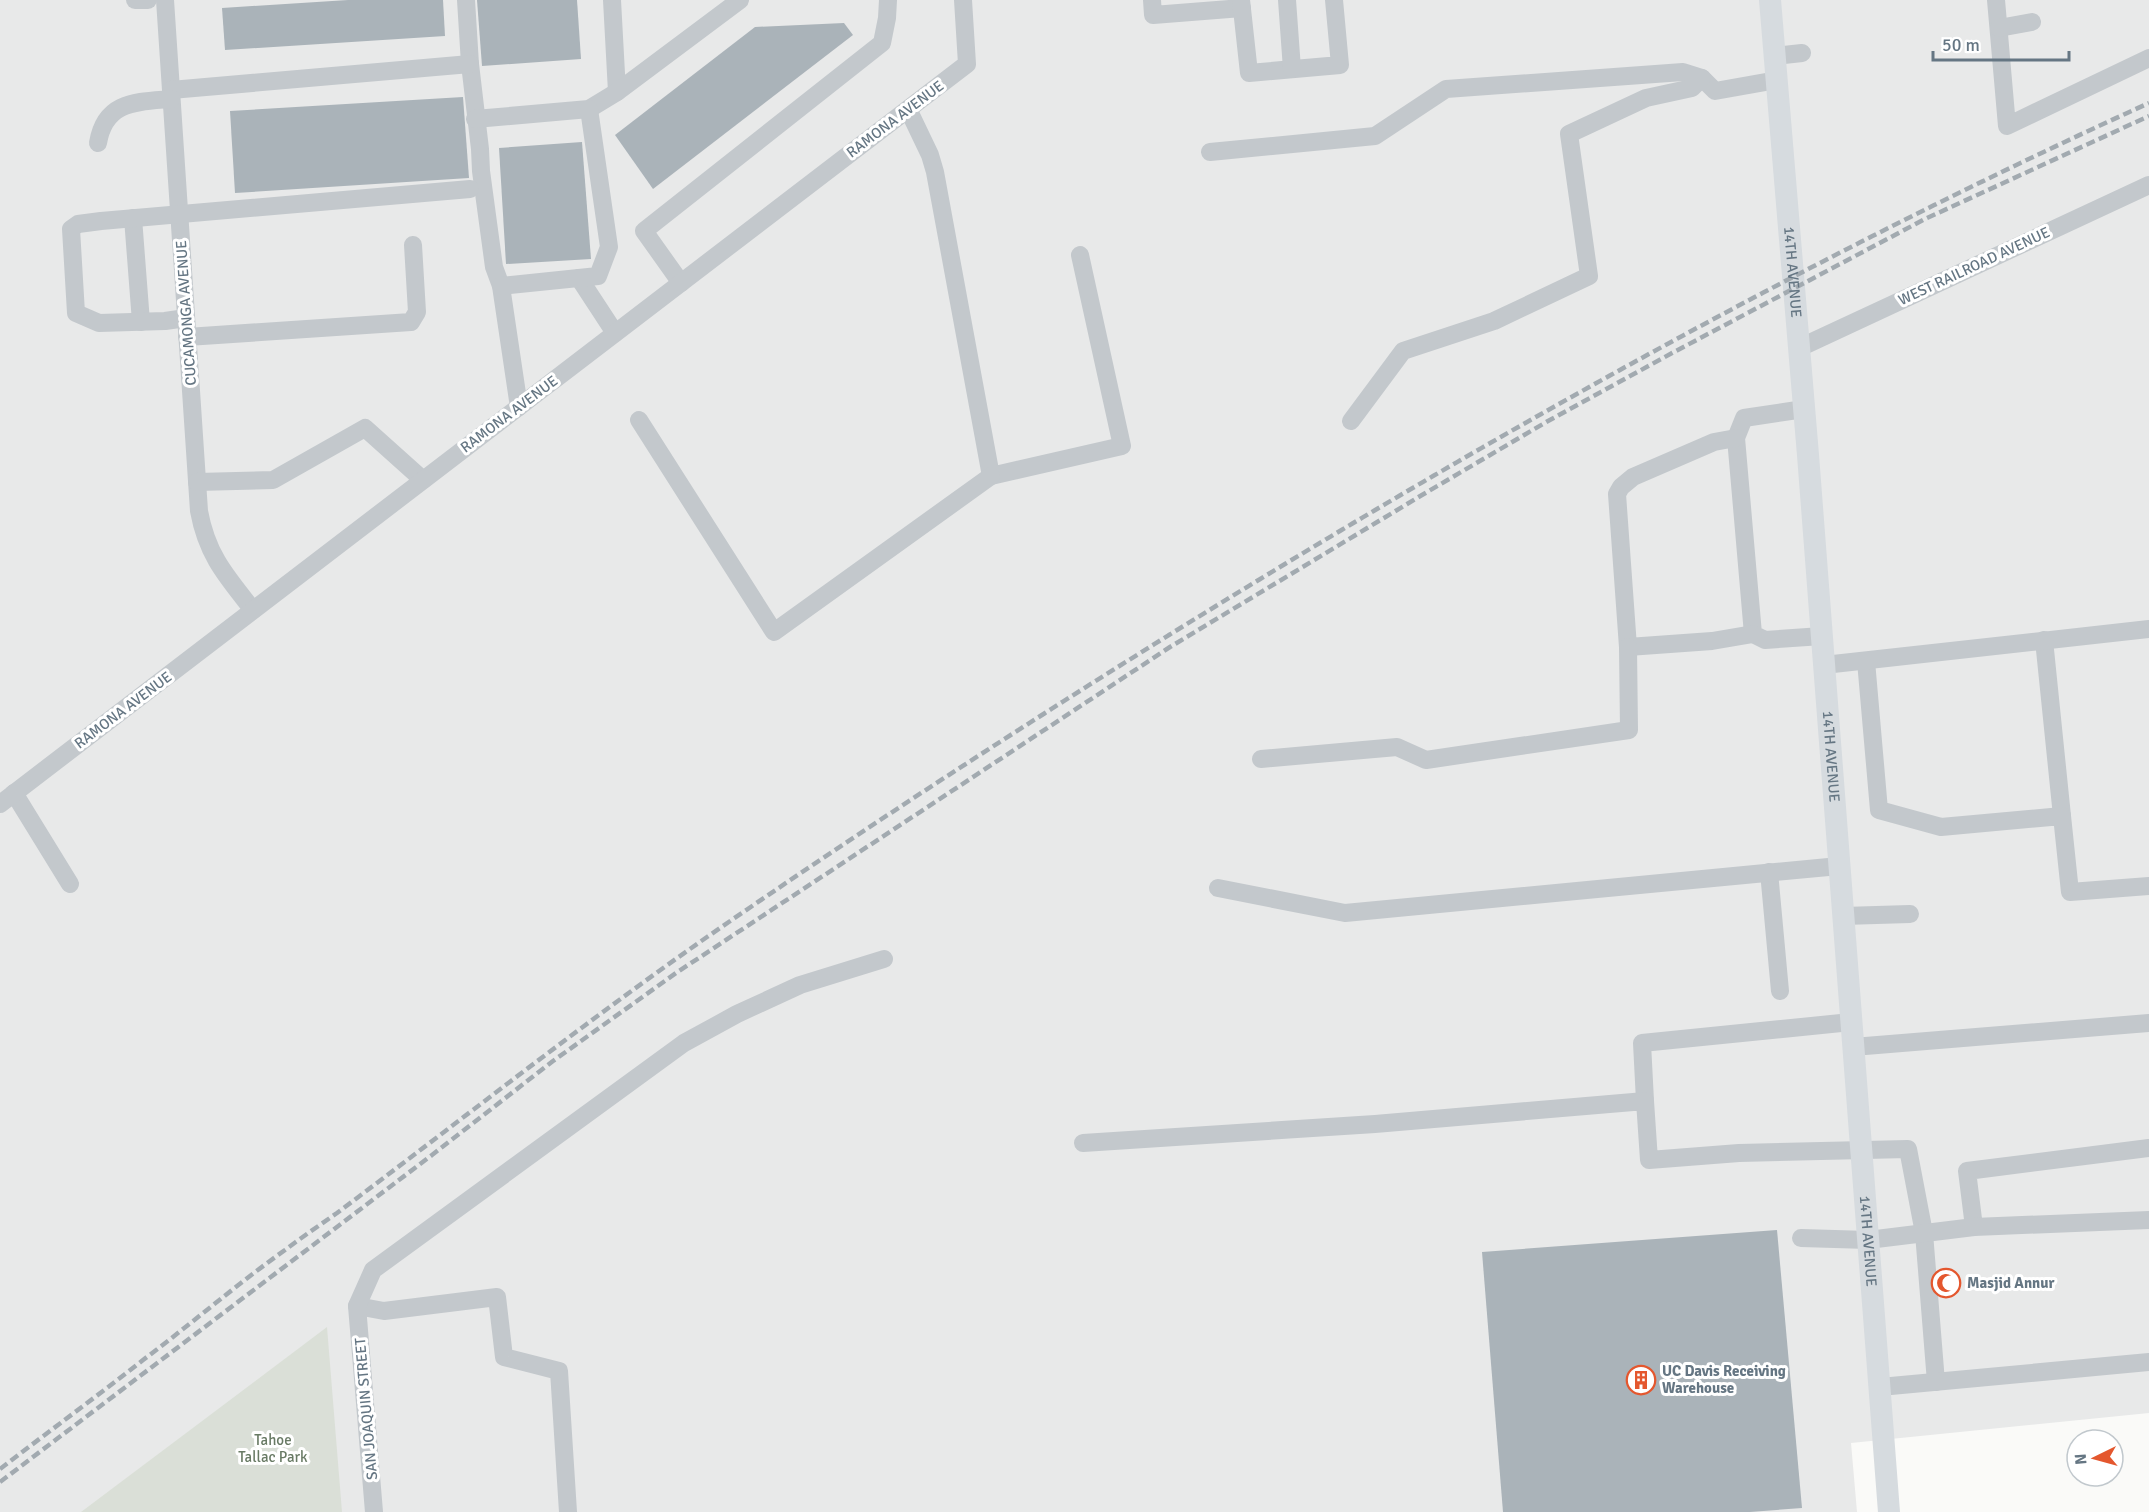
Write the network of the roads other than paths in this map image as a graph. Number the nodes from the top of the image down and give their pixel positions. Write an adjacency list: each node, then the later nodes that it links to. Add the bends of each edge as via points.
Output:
1 (135, 0): 2 (street)
2 (148, 0)
3 (165, 0): 25 (street, CUCAMONGA AVENUE)
4 (466, 0): 20 (street)
5 (612, 0): 24 (street)
6 (740, 0): 24 (street)
7 (888, 0): 38 (street, via 882,43 644,231)
8 (963, 0): 27 (street, RAMONA AVENUE, via 967,64)
9 (1152, 0): 14 (street, via 1153,15)
10 (1287, 0): 21 (street)
11 (1334, 0): 21 (street, via 1340,65)
12 (1770, 0): 18 (main road, 14TH AVENUE)
13 (1996, 0): 16 (street)
14 (1241, 4): 21 (street, via 1249,73)
15 (2032, 22): 16 (street)
16 (1999, 28): 19 (street, via 2007,126)
17 (1802, 53): 18 (street)
18 (1775, 56): 23 (main road, 14TH AVENUE)
19 (2149, 58)
20 (470, 64): 25 (street); 28 (street)
21 (1292, 69)
22 (1702, 78): 23 (street, via 1715,91); 30 (street, via 1683,72 1446,89 1376,136); 48 (street, via 1692,88 1646,98 1569,134 1589,276 1494,321 1403,351)
23 (1777, 80): 44 (main road, 14TH AVENUE)
24 (617, 92): 26 (street)
25 (171, 94): 29 (street, via 119,108 101,129); 33 (street, CUCAMONGA AVENUE)
26 (589, 109): 28 (street); 37 (street, via 609,247 598,276)
27 (908, 109): 38 (street, RAMONA AVENUE); 50 (street, via 930,154)
28 (475, 119): 39 (street, via 494,267)
29 (98, 143)
30 (1210, 152)
31 (2149, 185): 44 (street, WEST RAILROAD AVENUE)
32 (470, 189): 33 (street)
33 (179, 215): 34 (street); 40 (street, CUCAMONGA AVENUE)
34 (133, 218): 41 (street); 41 (street, via 78,224 71,229 76,313 99,323)
35 (413, 245): 43 (street, via 417,312 411,322)
36 (1080, 255): 50 (street, via 1122,446)
37 (579, 278): 39 (street); 42 (street)
38 (681, 283): 42 (street, RAMONA AVENUE)
39 (501, 286): 45 (street)
40 (186, 318): 41 (street); 43 (street, CUCAMONGA AVENUE)
41 (141, 322)
42 (615, 333): 45 (street, RAMONA AVENUE)
43 (188, 338): 52 (street, CUCAMONGA AVENUE)
44 (1799, 348): 46 (main road, 14TH AVENUE)
45 (519, 407): 51 (street, RAMONA AVENUE)
46 (1804, 409): 49 (street, via 1744,418); 56 (main road, 14TH AVENUE)
47 (639, 420): 50 (street, via 774,632)
48 (1351, 421)
49 (1736, 438): 55 (street); 58 (street, via 1714,442 1633,477 1617,494)
50 (991, 476)
51 (423, 480): 52 (street, via 365,428 273,480); 53 (street, RAMONA AVENUE)
52 (197, 482): 53 (street, CUCAMONGA AVENUE, via 201,522 209,550)
53 (253, 610): 62 (street, RAMONA AVENUE)
54 (2149, 628): 57 (street)
55 (1753, 634): 56 (street, via 1765,640); 58 (street, via 1712,642)
56 (1822, 636): 60 (main road, 14TH AVENUE)
57 (2044, 640): 59 (street); 63 (street)
58 (1628, 647): 61 (street, via 1629,730 1426,760 1397,747)
59 (1866, 661): 60 (street); 63 (street, via 1879,810 1941,827)
60 (1824, 665): 64 (main road, 14TH AVENUE)
61 (1261, 759)
62 (7, 798): 66 (street)
63 (2062, 816): 67 (street, via 2070,892)
64 (1839, 866): 65 (street); 70 (main road, 14TH AVENUE)
65 (1769, 872): 68 (street, via 1345,913); 72 (street)
66 (70, 884)
67 (2149, 886)
68 (1218, 888)
69 (1910, 914): 70 (street)
70 (1843, 916): 73 (main road, 14TH AVENUE)
71 (884, 959): 85 (street, via 800,985 684,1043 373,1270)
72 (1780, 992)
73 (1851, 1022): 75 (main road, 14TH AVENUE); 76 (street, via 1642,1043)
74 (2149, 1023): 75 (street)
75 (1853, 1047): 79 (main road, 14TH AVENUE)
76 (1645, 1101): 77 (street); 79 (street, via 1648,1160 1739,1153)
77 (1083, 1143)
78 (2149, 1148): 81 (street, via 1967,1172)
79 (1862, 1151): 82 (street, via 1908,1149); 84 (main road, 14TH AVENUE)
80 (2149, 1220): 81 (street)
81 (1974, 1227): 82 (street)
82 (1924, 1233): 84 (street); 87 (street)
83 (1801, 1238): 84 (street)
84 (1868, 1240): 88 (main road, 14TH AVENUE)
85 (357, 1306): 89 (street, SAN JOAQUIN STREET); 90 (street, via 384,1311 497,1297 504,1357 559,1371)
86 (2149, 1362): 87 (street)
87 (1936, 1382): 88 (street)
88 (1880, 1387): 91 (main road, 14TH AVENUE)
89 (374, 1512)
90 (568, 1512)
91 (1889, 1512)

